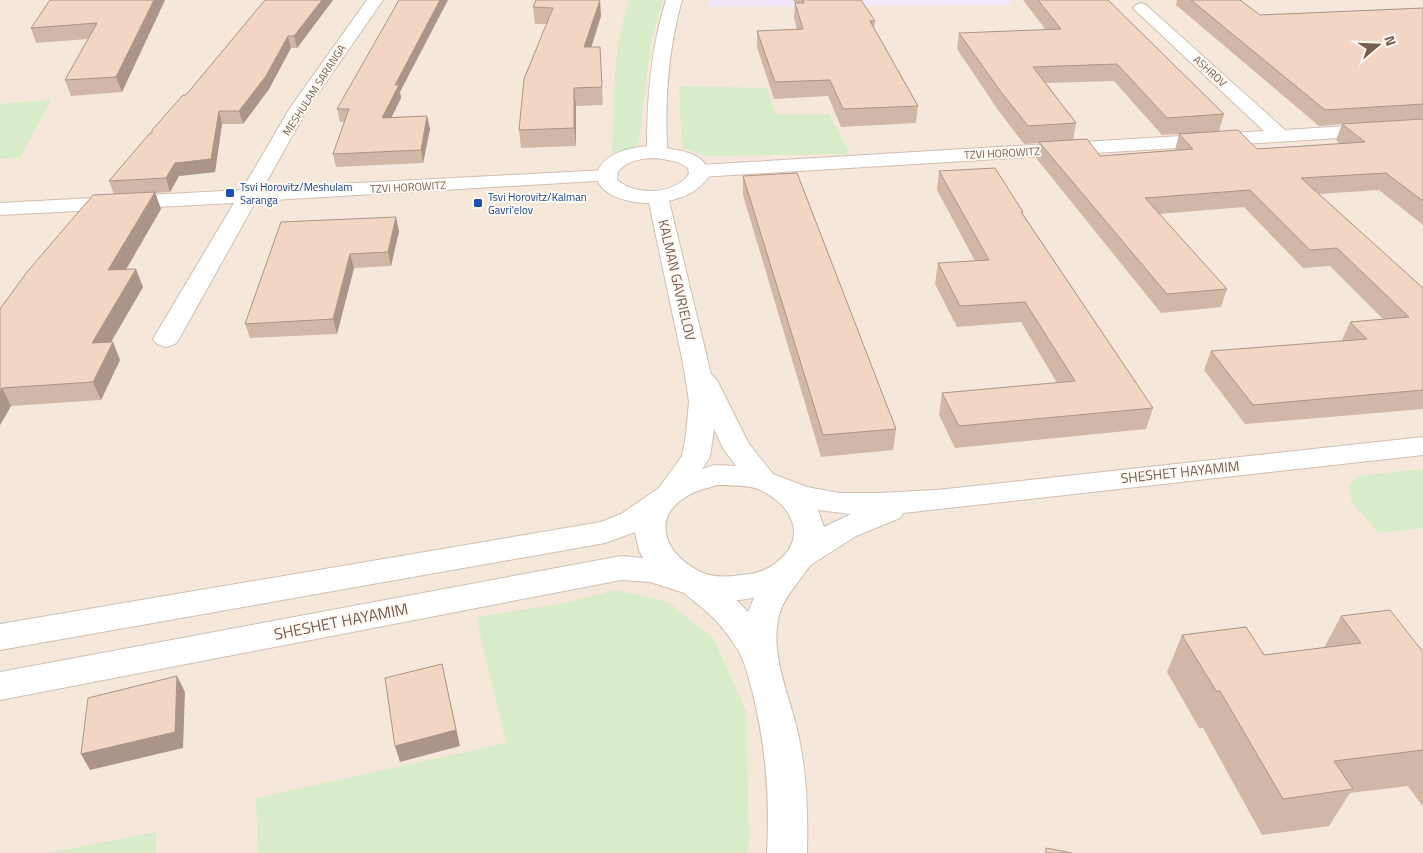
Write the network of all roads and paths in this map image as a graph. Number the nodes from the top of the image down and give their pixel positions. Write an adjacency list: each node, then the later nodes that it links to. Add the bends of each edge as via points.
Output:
1 (374, 0): 9 (street, MESHULAM SARANGA, via 299,108)
2 (674, 0): 6 (street, via 663,54 656,122)
3 (1141, 8): 5 (street, ASHROV)
4 (1423, 127): 5 (street, TZVI HOROWITZ)
5 (1280, 134): 7 (street, TZVI HOROWITZ)
6 (657, 152): 7 (street, via 681,156 697,165); 8 (street, via 620,159 608,169)
7 (700, 171): 10 (street, via 694,185)
8 (606, 176): 9 (street, TZVI HOROWITZ); 10 (street, via 616,189)
9 (249, 196): 11 (street, TZVI HOROWITZ); 12 (street, MESHULAM SARANGA)
10 (658, 197): 13 (street, KALMAN GAVRIELOV)
11 (0, 209)
12 (166, 339)
13 (696, 362): 15 (street, KALMAN GAVRIELOV, via 737,448); 16 (street, KALMAN GAVRIELOV, via 702,400 696,458)
14 (1423, 446): 17 (street, SHESHET HAYAMIM)
15 (772, 484): 16 (street, via 739,475 715,476 692,481); 17 (street, SHESHET HAYAMIM, via 802,498 832,504); 18 (street, via 798,503 808,520 809,538)
16 (665, 498): 19 (street, via 650,521 649,539 664,565); 20 (street, via 632,522 605,532)
17 (937, 500): 18 (street, SHESHET HAYAMIM, via 860,521 831,536)
18 (797, 563): 19 (street, via 770,582 745,589 718,589); 21 (street, via 764,607 759,638)
19 (688, 581): 21 (street, via 710,594 734,617 748,635); 22 (street, SHESHET HAYAMIM, via 650,570 621,568)
20 (0, 637)
21 (764, 669): 23 (street, via 782,742 787,781)
22 (0, 686)
23 (787, 853)

